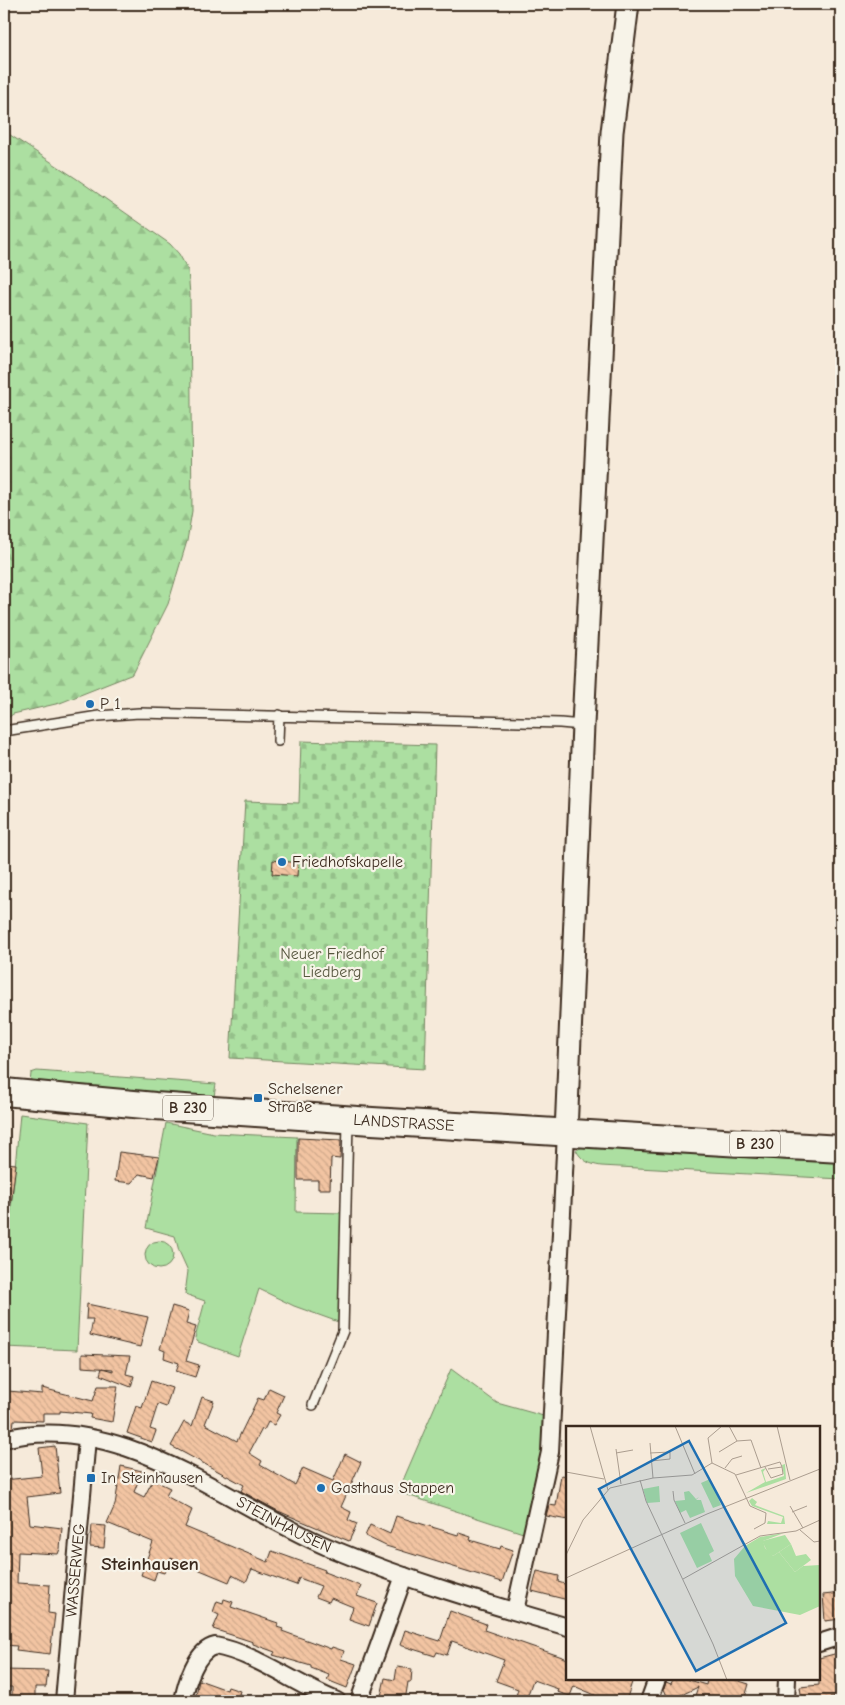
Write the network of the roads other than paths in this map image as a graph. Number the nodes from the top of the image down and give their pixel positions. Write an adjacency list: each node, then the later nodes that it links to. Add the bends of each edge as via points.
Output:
1 (628, 4): 3 (street, via 612,132)
2 (279, 716): 3 (lane); 4 (lane, via 128,713); 5 (lane)
3 (583, 725): 8 (street)
4 (4, 731)
5 (278, 741)
6 (4, 1092): 7 (main road, LANDSTRASSE / B 230)
7 (348, 1119): 8 (main road, LANDSTRASSE / B 230); 10 (lane, via 343,1331)
8 (566, 1133): 9 (main road, B 230); 14 (street, via 550,1452)
9 (841, 1149)
10 (313, 1405)
11 (87, 1438): 12 (street, STEINHAUSEN, via 31,1432); 13 (street, STEINHAUSEN, via 168,1464 309,1538); 20 (street, WASSERWEG)
12 (4, 1439)
13 (404, 1576): 14 (street, STEINHAUSEN); 23 (street)
14 (515, 1611): 15 (street, STEINHAUSEN)
15 (566, 1626)
16 (841, 1636): 17 (street)
17 (820, 1643)
18 (657, 1680): 24 (street)
19 (787, 1680): 25 (street)
20 (64, 1701)
21 (183, 1701): 22 (street, via 200,1657 206,1649 215,1646 270,1667 310,1691)
22 (337, 1701)
23 (359, 1701)
24 (649, 1701)
25 (786, 1701)

